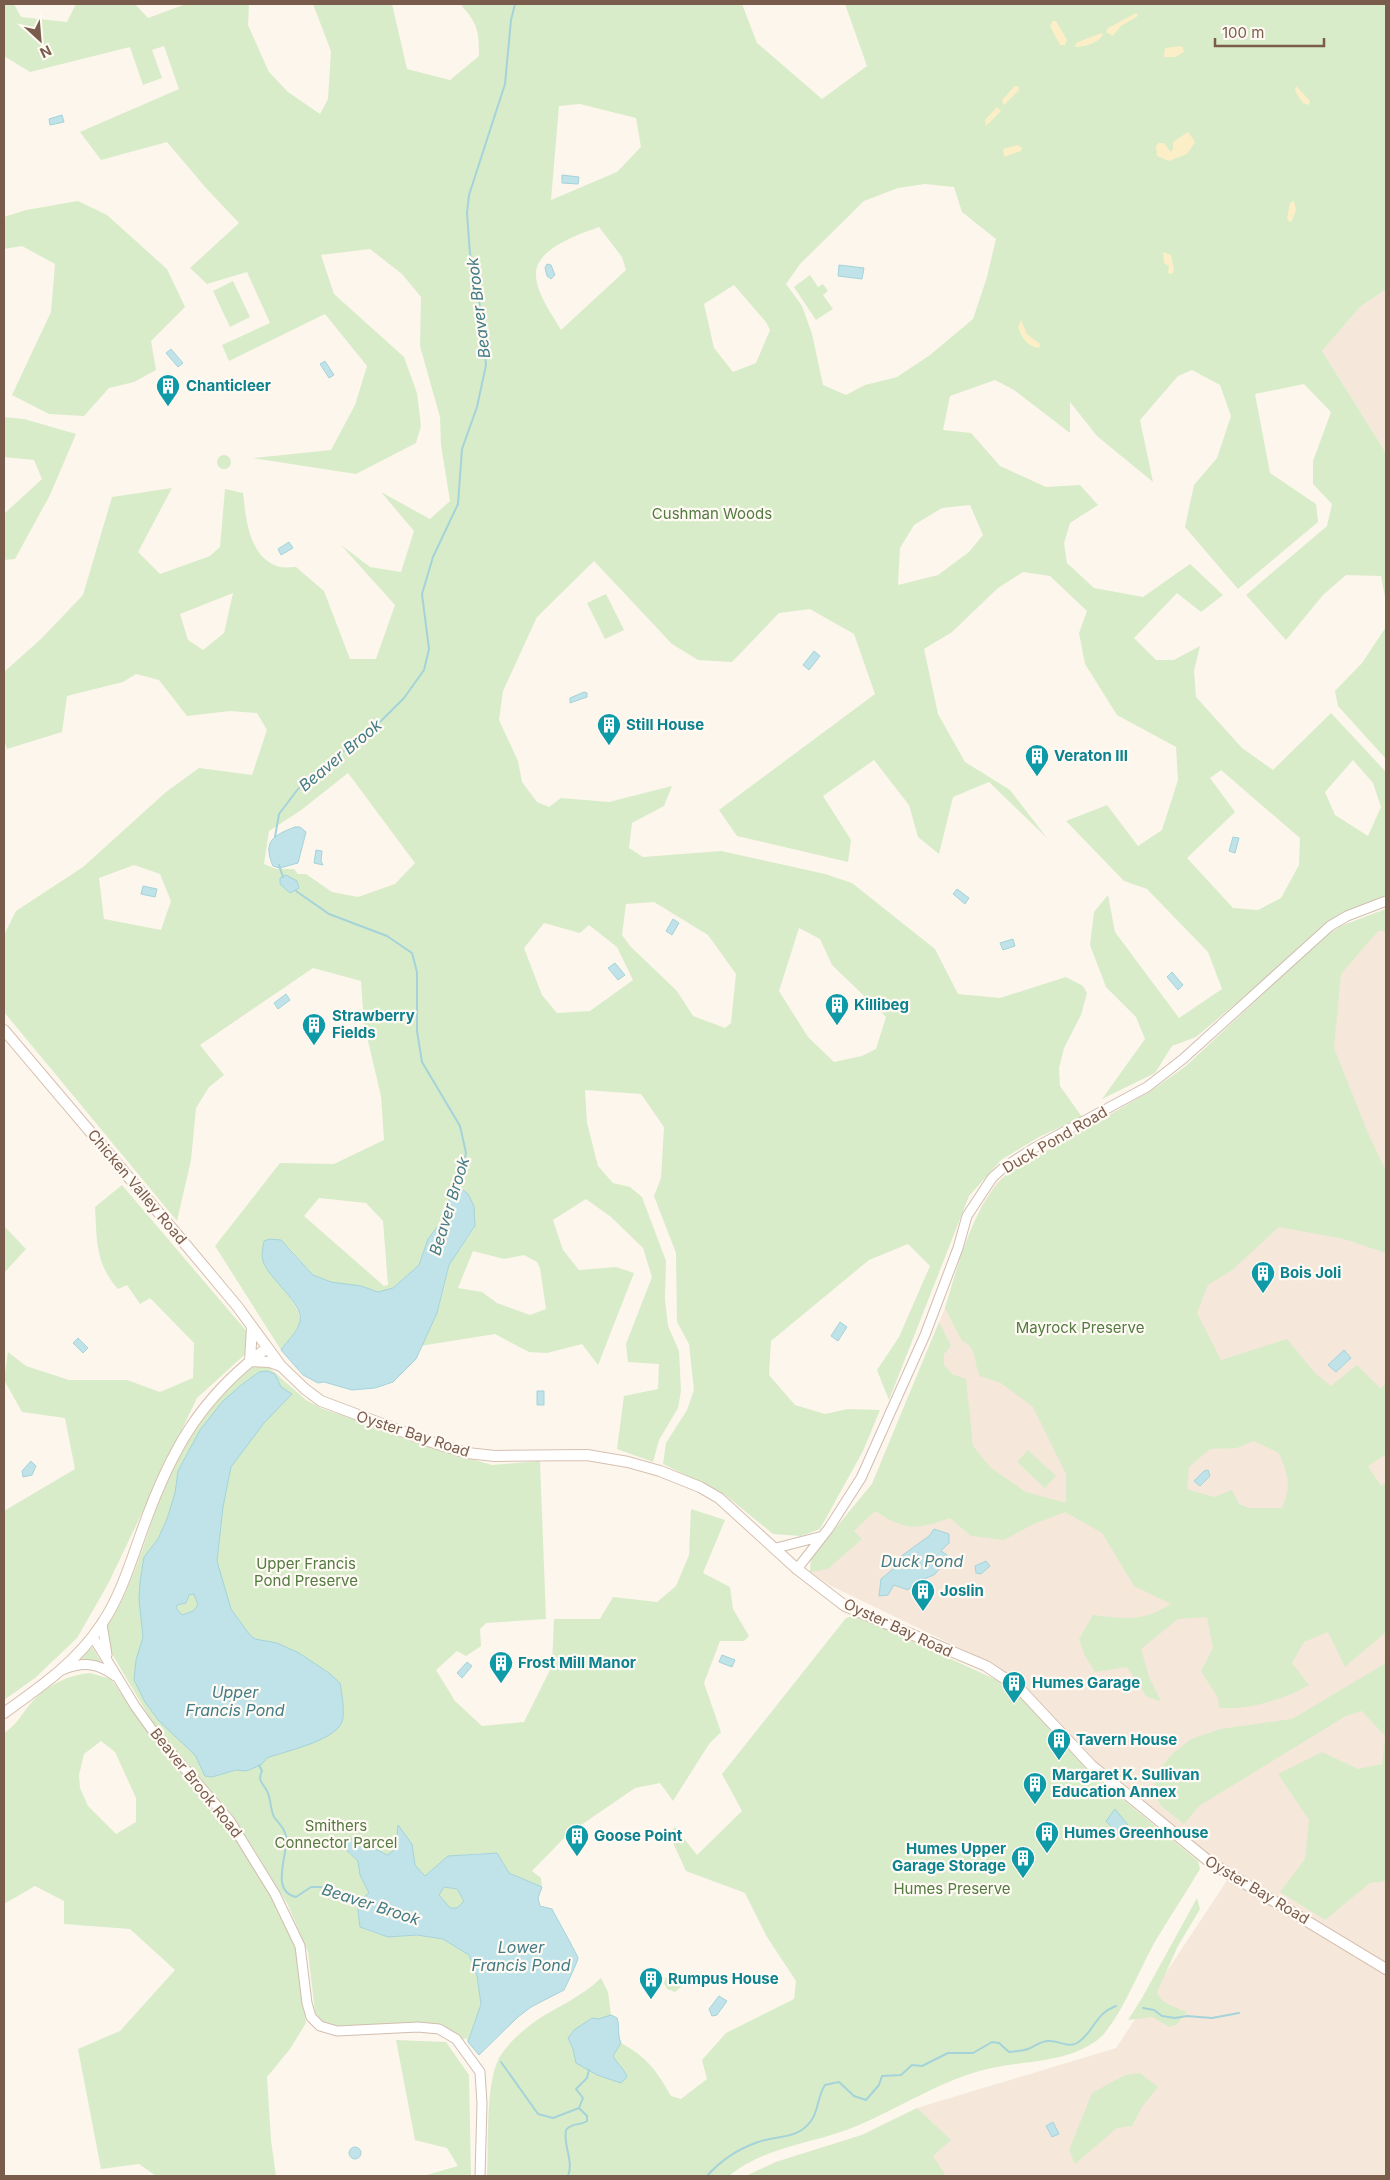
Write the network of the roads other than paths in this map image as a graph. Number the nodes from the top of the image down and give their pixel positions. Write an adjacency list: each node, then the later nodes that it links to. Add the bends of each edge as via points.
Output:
1 (1386, 902): 7 (street, Duck Pond Road, via 1330,926 1183,1059 1147,1087 1034,1148 992,1178 967,1216 926,1335 861,1478)
2 (4, 1030): 3 (main road, Chicken Valley Road)
3 (252, 1327): 4 (main road, Chicken Valley Road); 5 (main road)
4 (267, 1348): 5 (main road); 6 (main road, Oyster Bay Road)
5 (250, 1361): 6 (main road); 12 (main road, via 210,1398 175,1451 152,1501 121,1589)
6 (281, 1366): 8 (main road, Oyster Bay Road, via 313,1396 334,1407 467,1453 495,1456 587,1455 660,1471 719,1498)
7 (823, 1536): 8 (street); 9 (street, Duck Pond Road)
8 (776, 1548): 10 (main road, Oyster Bay Road)
9 (807, 1556): 10 (street, Duck Pond Road); 11 (street)
10 (797, 1569): 11 (main road, Oyster Bay Road)
11 (806, 1576): 18 (main road, Oyster Bay Road, via 845,1606 986,1666 1006,1679 1019,1688 1091,1765 1210,1863)
12 (102, 1624): 13 (main road); 14 (street, Beaver Brook Road)
13 (93, 1637): 14 (street, Beaver Brook Road); 15 (main road)
14 (108, 1662): 16 (street, Beaver Brook Road)
15 (57, 1672): 16 (street, Beaver Brook Road, via 89,1664 108,1670); 17 (main road)
16 (118, 1678): 19 (street, Beaver Brook Road, via 155,1734 230,1821 275,1894 300,1946 311,2017 320,2026 337,2032 418,2027 439,2029 456,2040 480,2072)
17 (4, 1713)
18 (1386, 1969)
19 (480, 2176)

